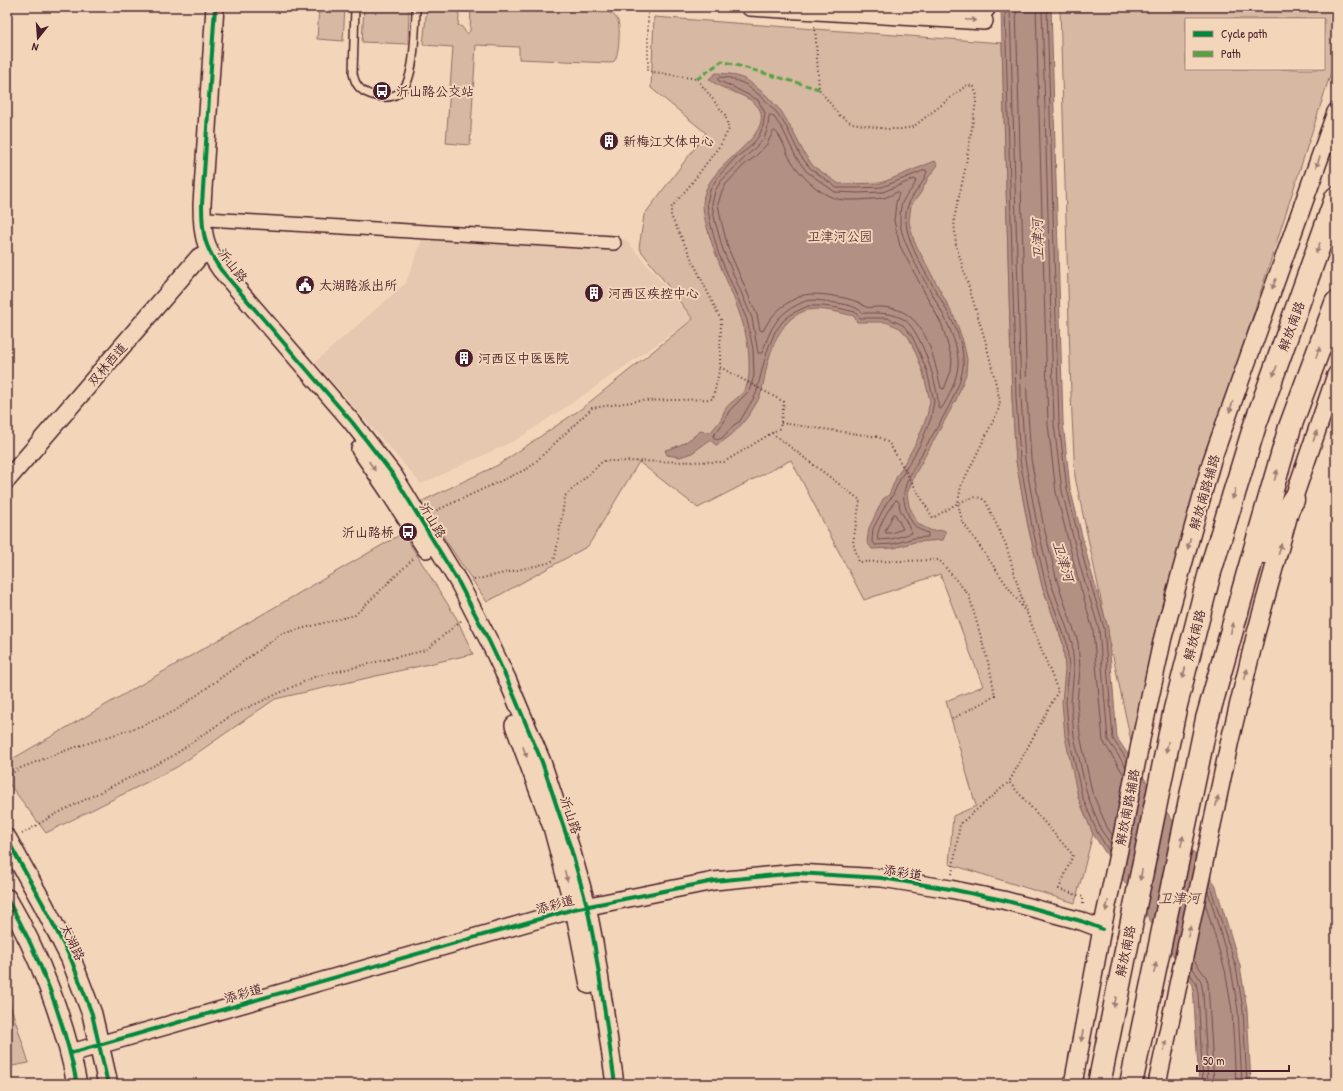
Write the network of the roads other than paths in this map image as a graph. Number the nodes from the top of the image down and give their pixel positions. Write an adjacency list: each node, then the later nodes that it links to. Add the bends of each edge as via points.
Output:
1 (355, 7): 2 (lane, via 354,81 367,93 387,96 400,91 411,73)
2 (416, 7)
3 (750, 7): 4 (street, one-way to 4, via 985,15)
4 (957, 7)
5 (210, 9): 10 (street, 沂山路, via 202,204)
6 (1336, 112): 18 (street, 解放南路辅路, one-way to 18, via 1212,460 1164,636)
7 (1336, 198): 29 (highway, 解放南路, one-way to 29, via 1254,428 1210,572 1175,709)
8 (207, 219): 9 (street)
9 (614, 244)
10 (203, 250): 13 (street, 双林西道); 14 (street, 双林西道); 20 (street, 沂山路, one-way to 20, via 207,270 346,430 425,548 465,617 501,690); 20 (street, 沂山路, via 372,446 421,518 459,583 498,660 542,762 571,849)
11 (1336, 303): 16 (highway, one-way to 11, via 1290,427)
12 (1336, 375): 15 (street, one-way to 12)
13 (7, 463)
14 (7, 480)
15 (1293, 500): 16 (highway); 31 (street, one-way to 15, via 1230,740 1256,633)
16 (1246, 580): 30 (highway, one-way to 16, via 1207,719)
17 (8, 841): 22 (main road, 太湖路, via 71,959 92,1014)
18 (1112, 884): 21 (street, 解放南路, one-way to 21)
19 (7, 899): 23 (main road, via 44,976)
20 (580, 907): 21 (street, 添彩道, via 714,881 797,873 882,878 950,889 1003,900); 22 (street, 添彩道); 26 (street, 沂山路); 27 (street, 沂山路, via 606,1013)
21 (1102, 929): 28 (street, one-way to 28)
22 (100, 1045): 23 (street, 添彩道); 25 (main road, 太湖路)
23 (71, 1053): 24 (main road)
24 (77, 1084)
25 (108, 1084)
26 (603, 1084)
27 (615, 1084)
28 (1073, 1084)
29 (1099, 1084)
30 (1131, 1084)
31 (1157, 1084)

